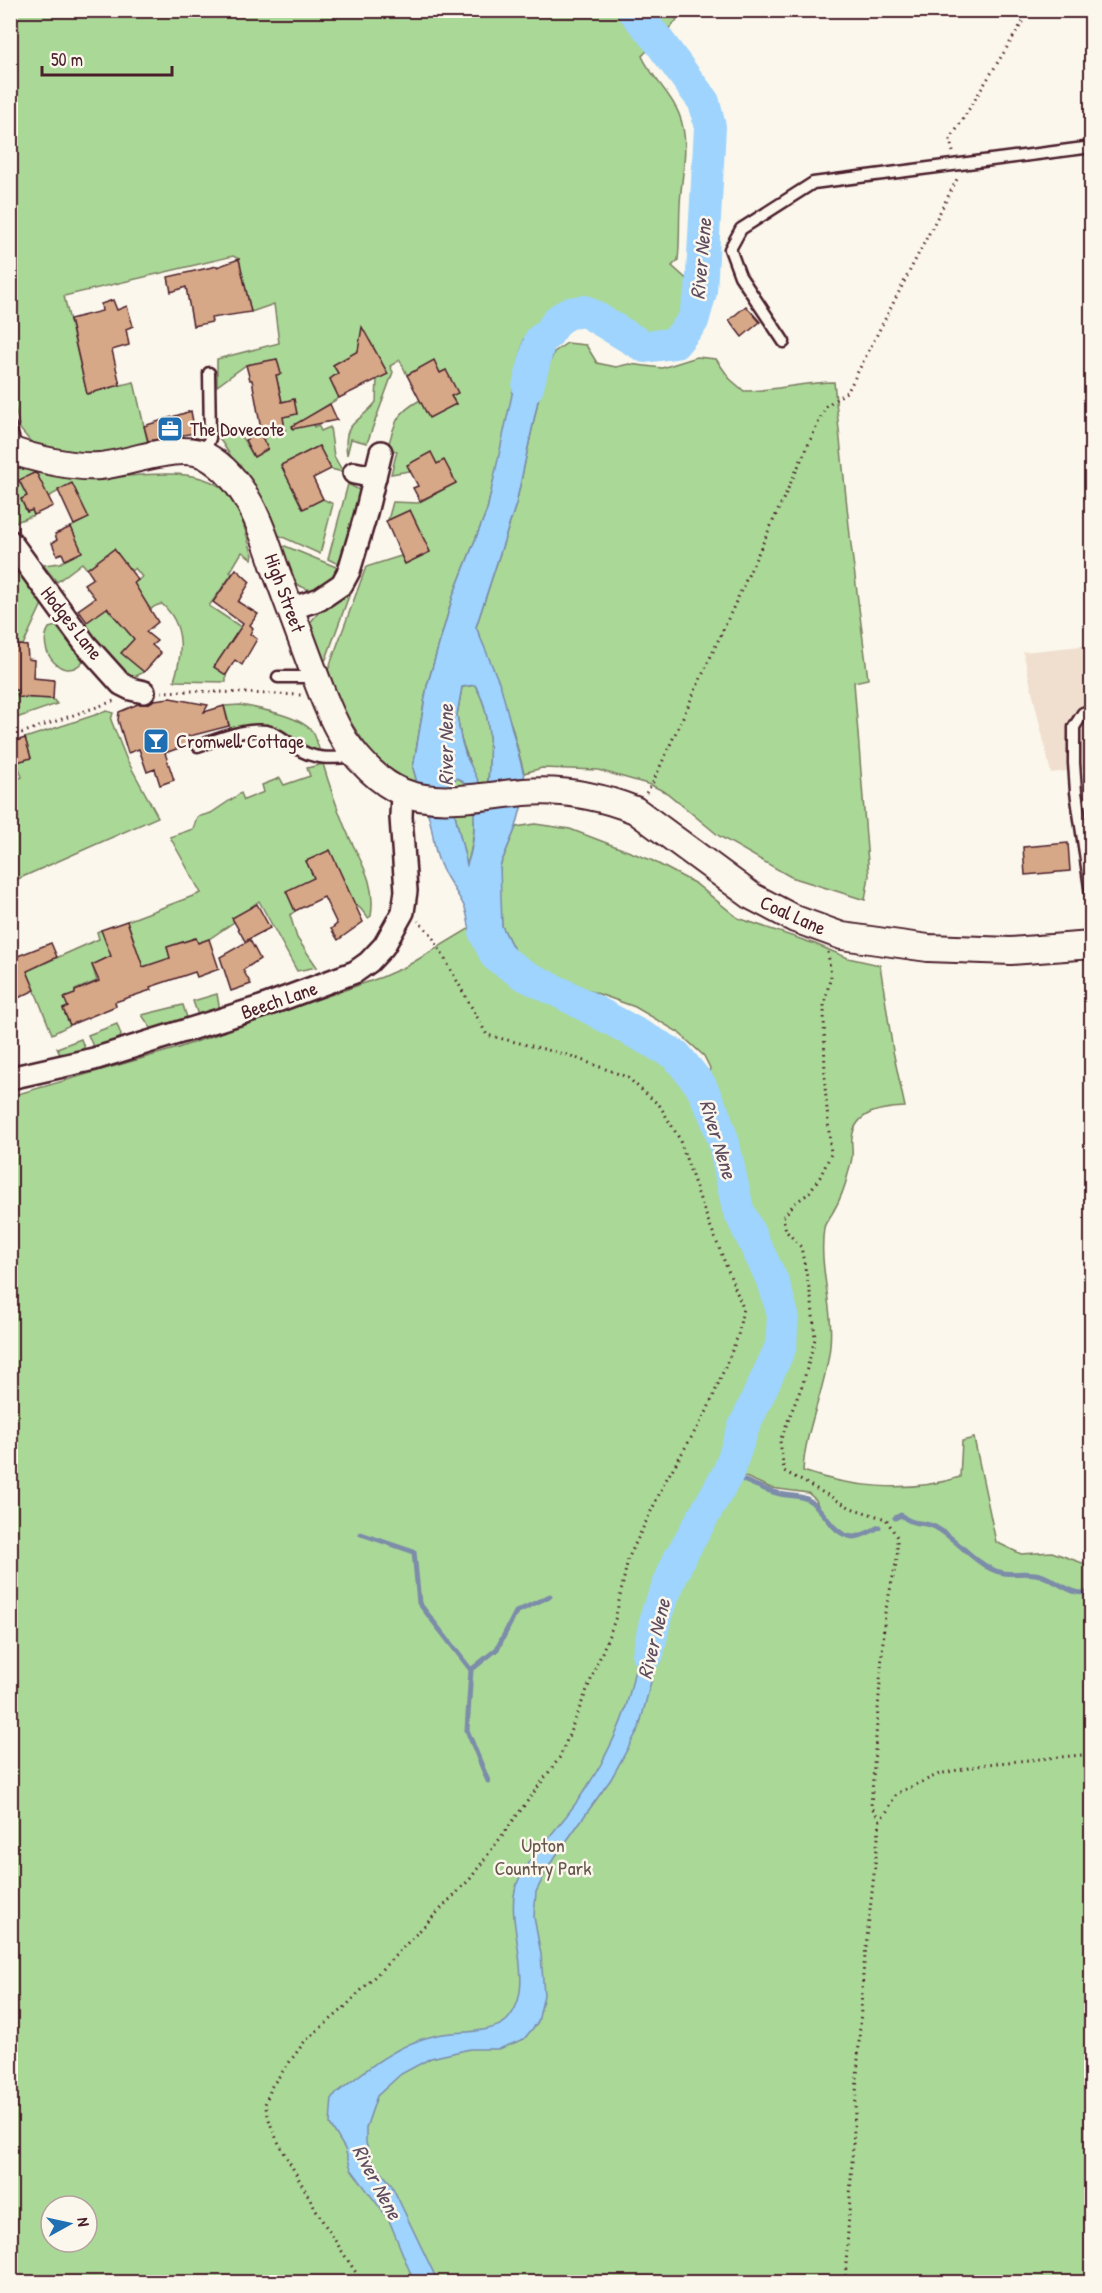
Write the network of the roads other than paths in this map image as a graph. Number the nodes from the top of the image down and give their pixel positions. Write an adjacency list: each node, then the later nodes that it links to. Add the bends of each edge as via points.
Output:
1 (1092, 147): 2 (lane, via 813,183 741,230 730,249 740,276)
2 (784, 342)
3 (209, 373): 7 (lane, via 210,438)
4 (10, 426): 5 (lane)
5 (14, 452): 7 (street, via 98,466 181,450)
6 (381, 452): 9 (street)
7 (204, 454): 11 (street, High Street, via 229,474 245,494 266,539)
8 (354, 473): 9 (street)
9 (375, 477): 11 (street, via 342,584 320,599)
10 (10, 541): 14 (street, Hodges Lane, via 86,645 121,684)
11 (290, 609): 12 (street, High Street)
12 (314, 673): 13 (lane); 17 (street, High Street, via 345,740)
13 (278, 677)
14 (144, 692)
15 (1092, 710): 19 (lane, via 1083,712 1074,727 1076,792)
16 (198, 746): 17 (lane, via 234,734 268,731 310,756)
17 (357, 756): 18 (street, High Street, via 374,774)
18 (411, 794): 20 (street, Coal Lane, via 475,798 558,792 604,798 634,810 753,897 795,919 842,936 928,948 1011,951); 21 (street, Beech Lane, via 400,817 406,891 403,912 384,946 355,972 261,1007 94,1059)
19 (1092, 901)
20 (1092, 945)
21 (10, 1078)

